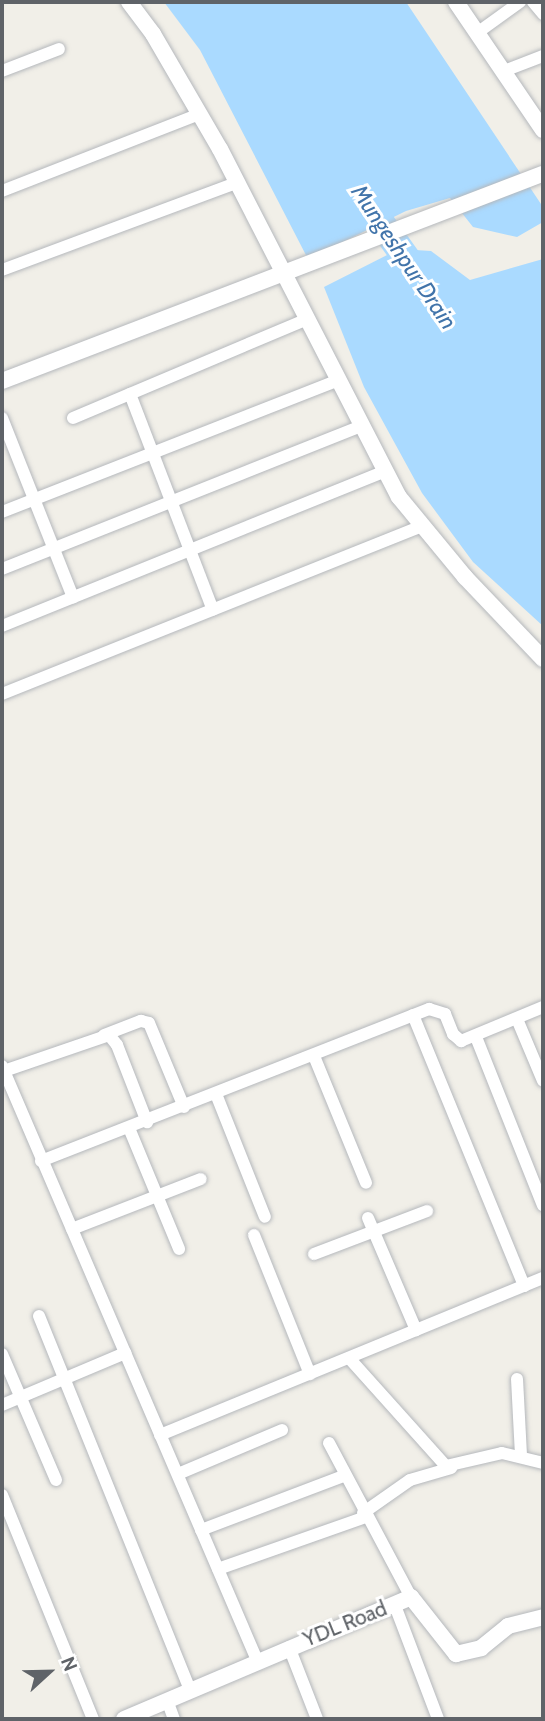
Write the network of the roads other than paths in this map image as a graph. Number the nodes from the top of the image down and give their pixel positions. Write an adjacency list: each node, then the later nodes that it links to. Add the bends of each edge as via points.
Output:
1 (129, 2): 11 (street)
2 (456, 2): 6 (street)
3 (520, 2): 6 (street)
4 (533, 2): 5 (street)
5 (543, 14)
6 (477, 33): 10 (street)
7 (59, 49): 9 (street)
8 (543, 56): 10 (street)
9 (2, 71)
10 (504, 71): 12 (street)
11 (200, 114): 14 (street); 15 (street)
12 (543, 130)
13 (543, 174): 17 (street)
14 (236, 183): 16 (street); 17 (street)
15 (2, 191)
16 (2, 270)
17 (281, 275): 18 (street); 19 (street)
18 (305, 320): 20 (street); 21 (street)
19 (2, 381)
20 (337, 381): 24 (street); 25 (street)
21 (130, 394): 23 (street); 25 (street)
22 (2, 418): 27 (street)
23 (73, 418)
24 (360, 426): 26 (street); 28 (street)
25 (152, 452): 27 (street); 28 (street)
26 (384, 472): 30 (street); 32 (street)
27 (34, 499): 29 (street); 31 (street)
28 (172, 502): 31 (street); 32 (street)
29 (2, 512)
30 (420, 527): 35 (street); 37 (street)
31 (54, 549): 33 (street); 34 (street)
32 (190, 550): 34 (street); 35 (street)
33 (2, 569)
34 (73, 597): 36 (street)
35 (213, 610): 38 (street)
36 (2, 626)
37 (543, 659)
38 (2, 694)
39 (543, 1007): 41 (street)
40 (413, 1015): 43 (street, via 438,1009 456,1040); 44 (street); 65 (street)
41 (517, 1019): 43 (street); 46 (street)
42 (103, 1035): 45 (street); 48 (street, via 141,1021 149,1023); 49 (street, via 117,1045)
43 (476, 1037): 55 (street)
44 (314, 1056): 47 (street); 53 (street)
45 (3, 1068): 51 (street)
46 (543, 1081)
47 (216, 1094): 48 (street); 57 (street)
48 (184, 1107): 49 (street)
49 (147, 1122): 50 (street)
50 (129, 1129): 51 (street); 54 (street)
51 (41, 1161): 59 (street)
52 (201, 1179): 54 (street)
53 (366, 1183)
54 (157, 1197): 59 (street); 62 (street)
55 (543, 1205)
56 (428, 1211): 60 (street)
57 (265, 1217)
58 (368, 1218): 60 (street)
59 (72, 1229): 68 (street)
60 (374, 1232): 63 (street); 67 (street)
61 (254, 1235): 71 (street)
62 (179, 1249)
63 (314, 1254)
64 (543, 1278): 65 (street)
65 (524, 1286): 67 (street)
66 (39, 1316): 72 (street)
67 (416, 1330): 70 (street)
68 (125, 1353): 72 (street); 77 (street)
69 (2, 1354): 74 (street)
70 (349, 1357): 71 (street); 81 (street)
71 (310, 1374): 77 (street)
72 (65, 1378): 74 (street); 94 (street)
73 (517, 1379): 79 (street)
74 (20, 1397): 75 (street); 84 (street)
75 (2, 1405)
76 (282, 1430): 82 (street)
77 (160, 1435): 82 (street)
78 (329, 1443): 83 (street)
79 (521, 1455): 80 (street); 81 (street, via 502,1453)
80 (543, 1463)
81 (452, 1468): 86 (street, via 410,1480)
82 (178, 1474): 87 (street)
83 (343, 1476): 86 (street); 87 (street)
84 (56, 1480)
85 (2, 1495): 96 (street)
86 (365, 1515): 88 (street); 89 (street)
87 (201, 1530): 88 (street)
88 (218, 1569): 93 (street)
89 (411, 1597): 90 (street, YDL Road); 91 (street, YDL Road, via 456,1654 481,1648 508,1626)
90 (394, 1604): 92 (street, YDL Road); 100 (street)
91 (543, 1617)
92 (289, 1647): 93 (street, YDL Road); 99 (street)
93 (257, 1660): 94 (street, YDL Road)
94 (190, 1690): 95 (street, YDL Road)
95 (167, 1700): 97 (street, YDL Road); 98 (street)
96 (93, 1719)
97 (124, 1719)
98 (174, 1719)
99 (317, 1719)
100 (438, 1719)

